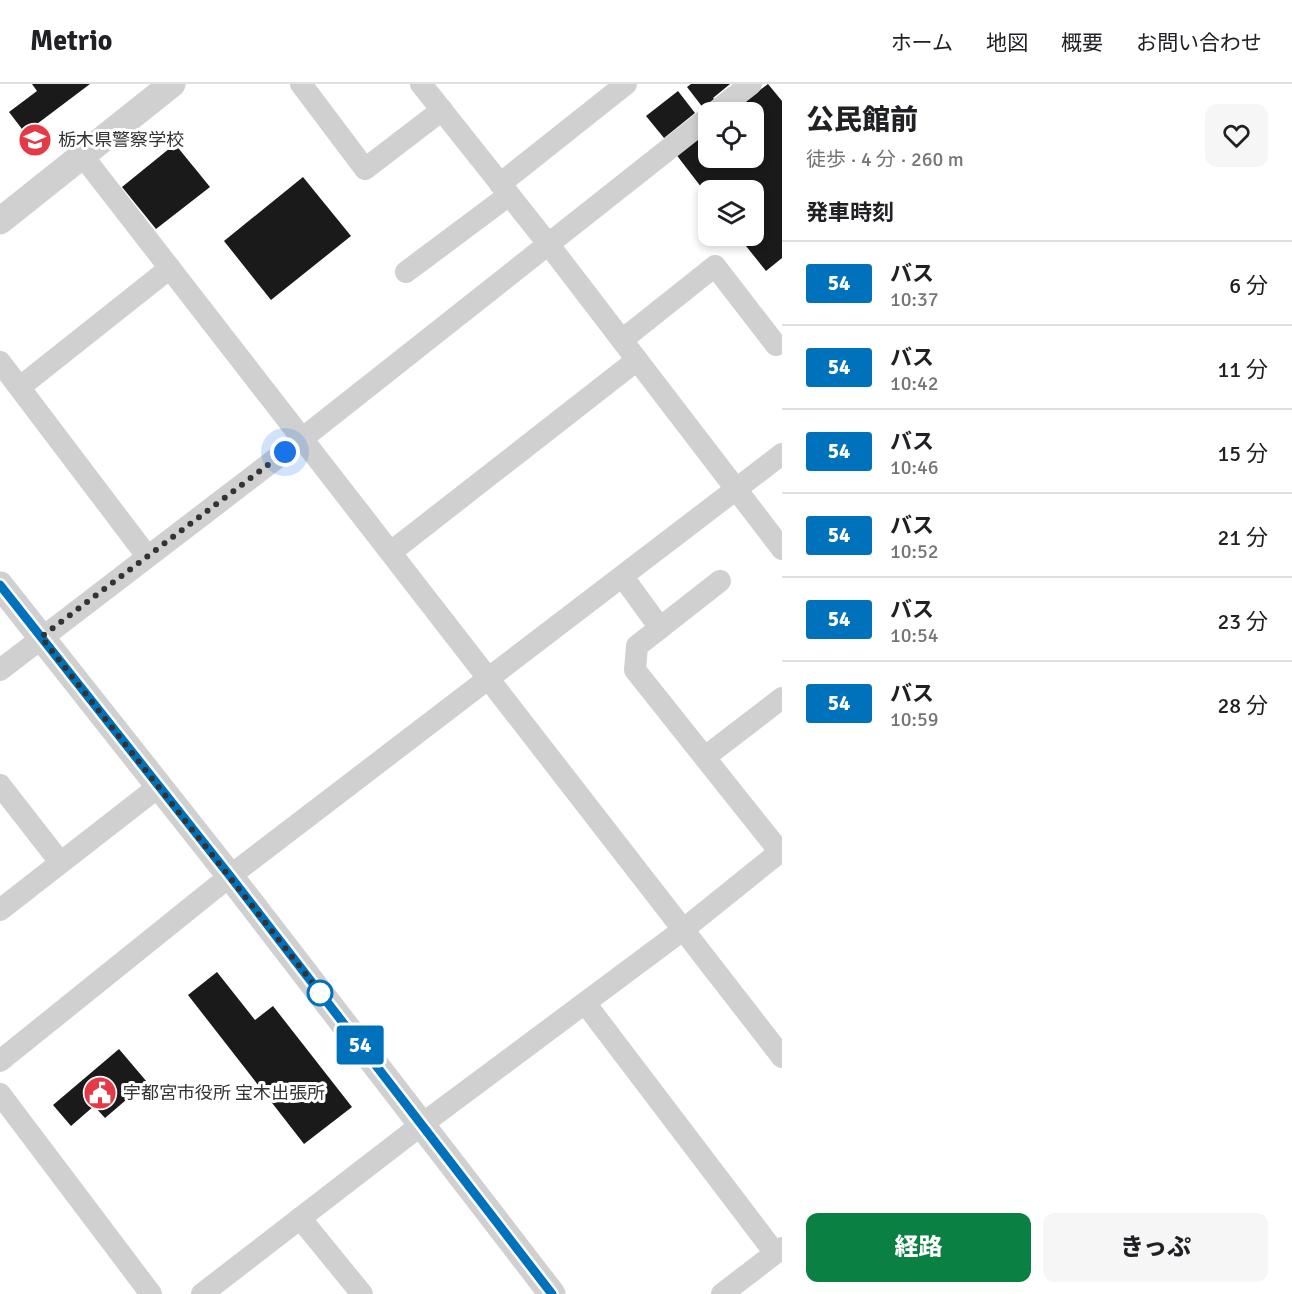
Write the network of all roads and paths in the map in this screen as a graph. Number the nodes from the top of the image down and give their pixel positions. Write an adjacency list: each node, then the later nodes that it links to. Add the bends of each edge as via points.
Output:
1 (172, 84): 9 (street)
2 (301, 84): 7 (street, via 364,169)
3 (421, 84): 7 (street)
4 (626, 84): 10 (street)
5 (751, 84): 6 (street)
6 (728, 102)
7 (442, 110): 10 (street)
8 (698, 126): 12 (street)
9 (82, 155): 11 (street); 13 (street)
10 (504, 189): 12 (street); 14 (street)
11 (0, 221)
12 (549, 245): 15 (street); 20 (street)
13 (170, 268): 19 (street); 20 (street)
14 (406, 272)
15 (622, 340): 16 (street, via 715,266); 17 (street)
16 (776, 345)
17 (637, 360): 22 (street); 24 (street)
18 (0, 362): 19 (street)
19 (20, 387): 25 (street)
20 (303, 438): 24 (street); 25 (street)
21 (782, 454): 22 (street)
22 (736, 489): 23 (street); 26 (street)
23 (782, 549)
24 (391, 552): 32 (street)
25 (147, 556): 30 (street)
26 (623, 577): 29 (street); 32 (street)
27 (720, 581): 29 (street)
28 (0, 585): 30 (street)
29 (660, 628): 34 (street, via 637,646 636,670)
30 (41, 637): 31 (street); 36 (street)
31 (0, 670)
32 (490, 679): 39 (street); 41 (street)
33 (782, 699): 34 (street)
34 (705, 757): 37 (street)
35 (0, 785): 38 (street)
36 (158, 787): 38 (street); 39 (street)
37 (780, 856): 41 (street)
38 (60, 862): 40 (street)
39 (230, 876): 44 (street); 46 (street)
40 (0, 910)
41 (684, 929): 42 (street); 43 (street)
42 (585, 1003): 46 (street); 48 (street)
43 (782, 1057)
44 (0, 1061)
45 (0, 1094): 49 (street)
46 (421, 1125): 47 (street); 52 (street)
47 (300, 1218): 50 (street); 51 (street)
48 (778, 1250): 53 (street)
49 (151, 1294)
50 (202, 1294)
51 (362, 1294)
52 (552, 1294)
53 (722, 1294)

